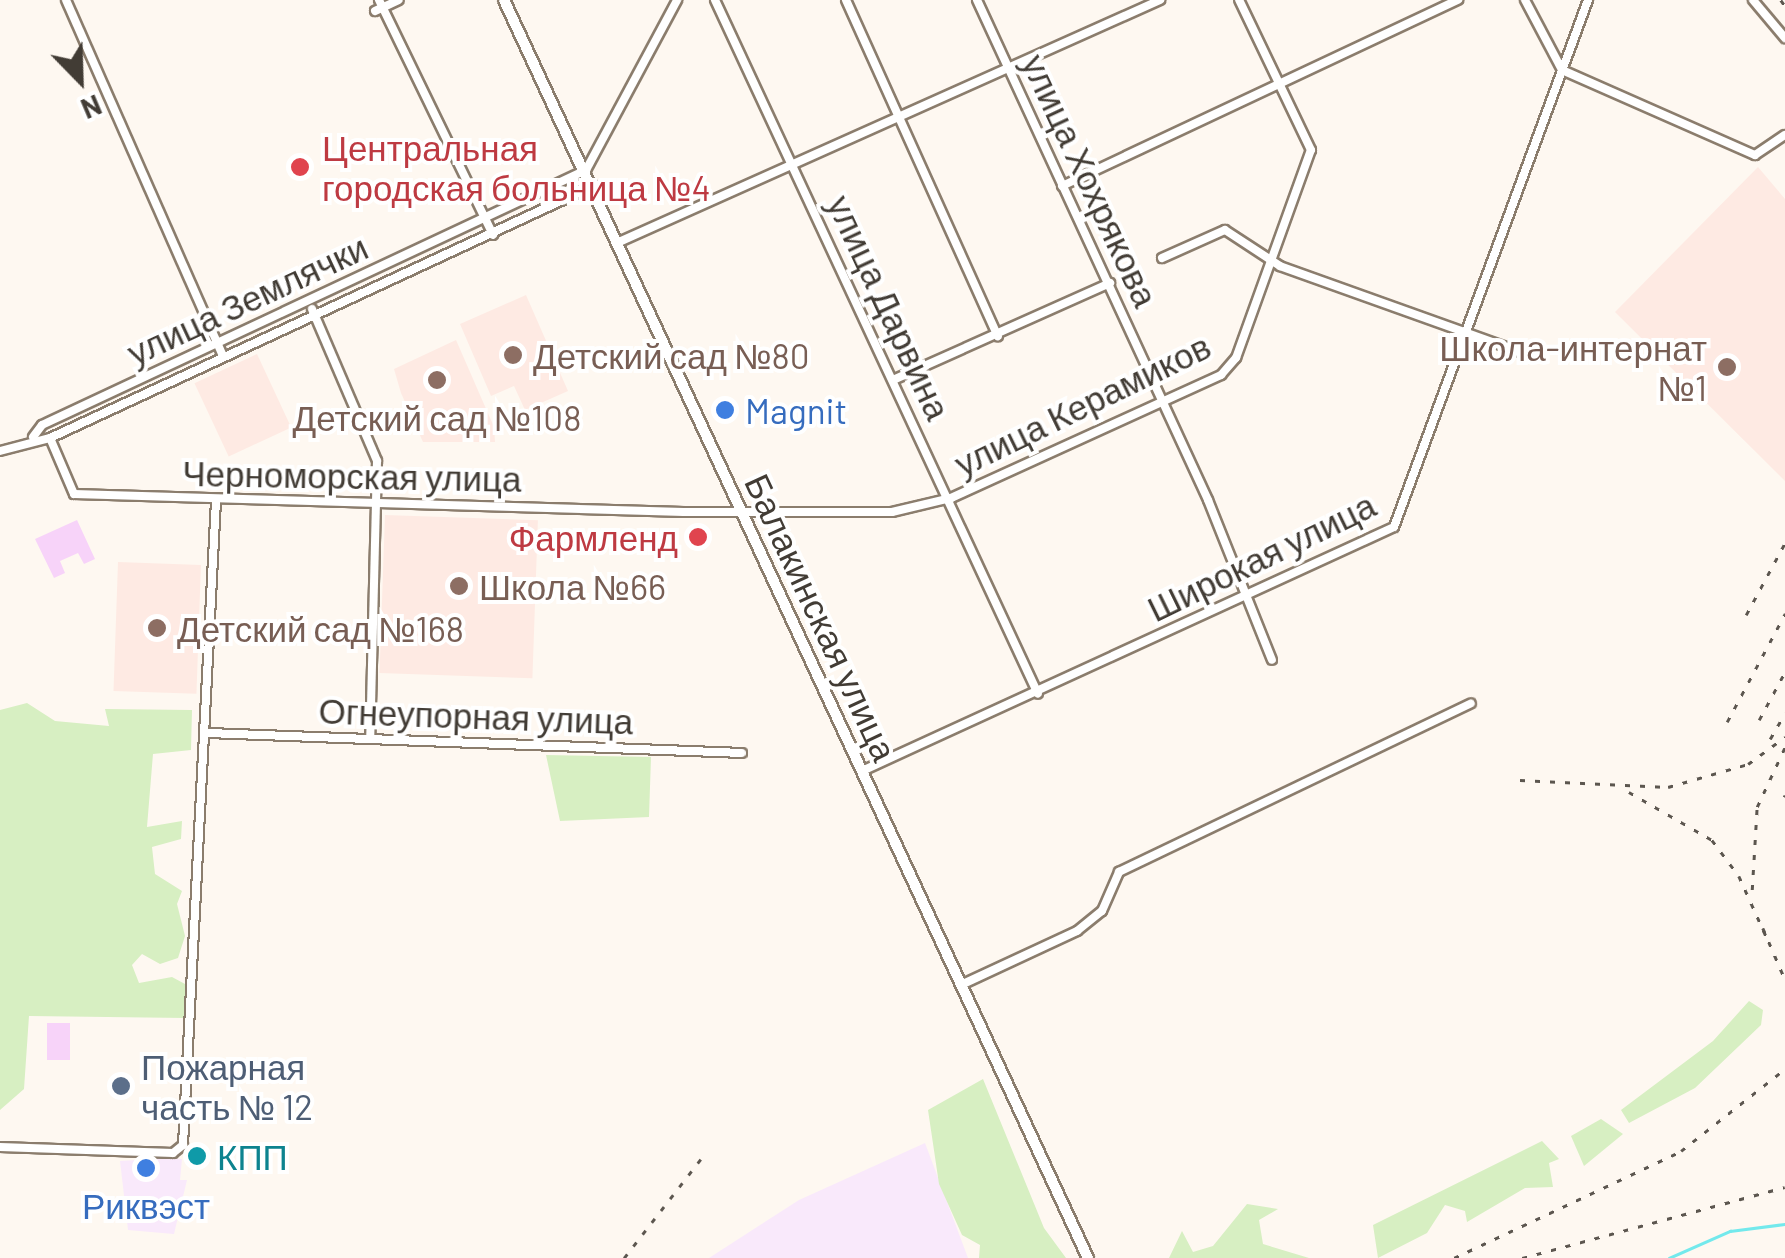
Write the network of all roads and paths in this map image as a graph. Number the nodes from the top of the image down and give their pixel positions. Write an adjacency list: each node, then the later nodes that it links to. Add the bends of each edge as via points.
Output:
1 (66, 0): 35 (street)
2 (399, 0): 14 (street)
3 (504, 0): 22 (main road, Балакинская улица)
4 (677, 0): 22 (street)
5 (715, 0): 21 (street, улица Дарвина)
6 (846, 0): 19 (street)
7 (977, 0): 16 (street, улица Хохрякова)
8 (1160, 0): 16 (street)
9 (1239, 0): 18 (street, улица Керамиков)
10 (1458, 0): 18 (street)
11 (1526, 0): 17 (street)
12 (1588, 0): 17 (street, Широкая улица)
13 (1753, 0): 15 (street)
14 (379, 6): 25 (street)
15 (1785, 38)
16 (1007, 69): 19 (street); 24 (street, улица Хохрякова)
17 (1562, 70): 20 (street, via 1755,154); 33 (street, Широкая улица)
18 (1279, 85): 24 (street); 29 (street, улица Керамиков, via 1311,150)
19 (900, 118): 21 (street); 34 (street)
20 (1785, 135)
21 (792, 165): 27 (street); 38 (street, улица Дарвина)
22 (586, 170): 23 (main road, Балакинская улица); 25 (street, улица Землячки)
23 (593, 186): 26 (street, улица Землячки); 27 (main road, Балакинская улица)
24 (1062, 186): 30 (street, улица Хохрякова)
25 (485, 219): 26 (street); 31 (street, улица Землячки)
26 (492, 234): 32 (street, улица Землячки)
27 (619, 242): 46 (main road, Балакинская улица)
28 (1162, 258): 29 (street, via 1225,230)
29 (1271, 260): 33 (street); 39 (street, улица Керамиков, via 1236,358 1221,375)
30 (1110, 283): 34 (street); 39 (street, улица Хохрякова)
31 (309, 300): 32 (street); 35 (street, улица Землячки)
32 (314, 314): 37 (street, улица Землячки); 45 (street, via 377,461)
33 (1465, 332): 36 (street); 47 (street, Широкая улица, via 1394,527)
34 (998, 336): 38 (street)
35 (216, 342): 37 (street); 40 (street, улица Землячки, via 42,425)
36 (1528, 355)
37 (223, 356): 41 (street, улица Землячки)
38 (893, 380): 43 (street, улица Дарвина)
39 (1164, 402): 43 (street, улица Керамиков); 47 (street, улица Хохрякова)
40 (32, 437): 41 (street); 42 (street)
41 (50, 438): 44 (street, Черноморская улица, via 74,494)
42 (0, 451)
43 (951, 498): 46 (street, улица Керамиков, via 892,512); 49 (street, улица Дарвина)
44 (216, 500): 45 (street, Черноморская улица); 51 (street)
45 (378, 506): 46 (street, Черноморская улица); 52 (street)
46 (744, 508): 54 (main road, Балакинская улица)
47 (1246, 594): 48 (street, улица Хохрякова); 49 (street, Широкая улица)
48 (1272, 660)
49 (1038, 694): 54 (street, Широкая улица)
50 (1471, 703): 55 (street, via 1119,872 1102,911 1077,931)
51 (208, 733): 52 (street, Огнеупорная улица); 56 (street, via 183,1146 173,1153)
52 (370, 739): 53 (street, Огнеупорная улица)
53 (742, 753)
54 (862, 771): 55 (main road, Балакинская улица)
55 (963, 984): 57 (main road, Балакинская улица)
56 (0, 1148)
57 (1088, 1258)

